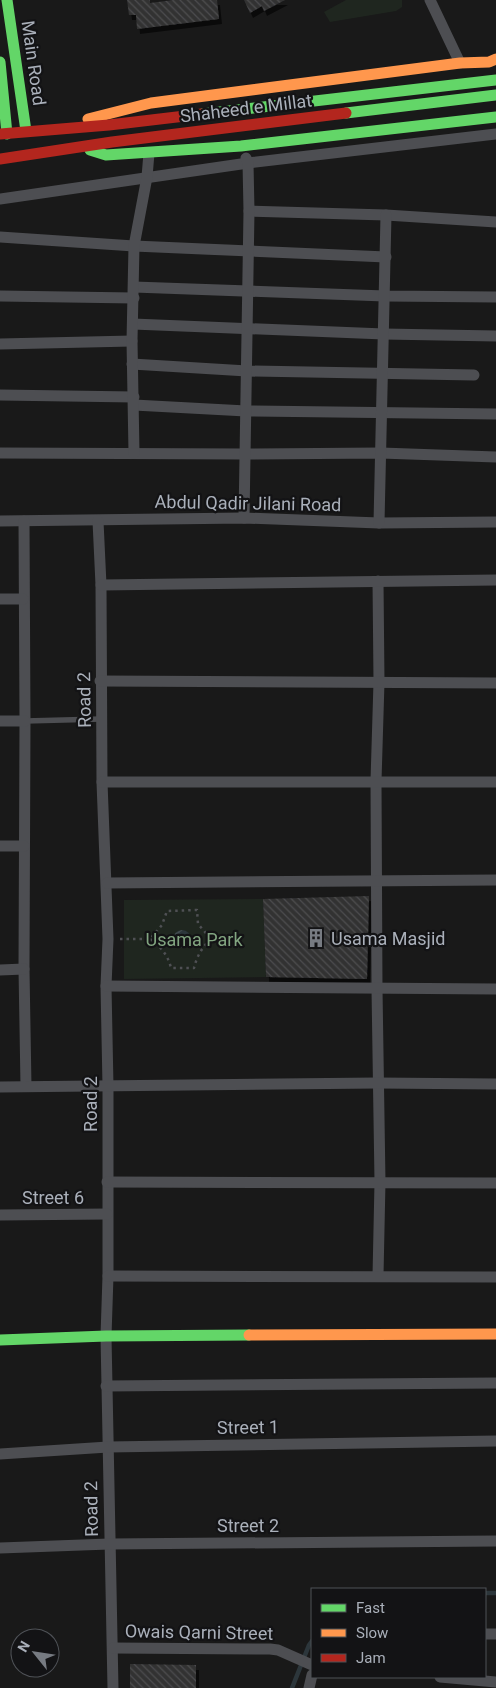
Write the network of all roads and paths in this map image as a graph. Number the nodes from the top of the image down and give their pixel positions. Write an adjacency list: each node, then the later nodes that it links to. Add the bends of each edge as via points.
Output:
1 (7, 0): 3 (main road, Main Road)
2 (430, 0): 6 (street)
3 (14, 48): 4 (main road); 9 (main road, Main Road)
4 (0, 50)
5 (0, 62): 10 (main road, Main Road)
6 (460, 63): 7 (main road); 13 (main road, via 151,103 90,118)
7 (494, 64)
8 (496, 80): 13 (main road, Shaheed e Millat)
9 (20, 91): 10 (main road); 14 (main road, Main Road)
10 (3, 94): 15 (main road, Main Road)
11 (496, 95): 18 (main road, Shaheed e Millat)
12 (494, 116): 17 (main road)
13 (75, 129): 14 (main road, Shaheed e Millat)
14 (26, 131): 15 (main road, Shaheed e Millat)
15 (4, 134)
16 (496, 134): 21 (street)
17 (242, 146): 19 (main road); 21 (street)
18 (82, 148): 19 (main road, via 106,155); 20 (main road, Shaheed e Millat)
19 (148, 153): 22 (street)
20 (0, 160)
21 (248, 163): 22 (street); 24 (street)
22 (147, 177): 23 (street); 28 (street)
23 (0, 199)
24 (250, 211): 25 (street); 29 (street)
25 (386, 215): 26 (street); 30 (street)
26 (496, 222)
27 (0, 237): 28 (street)
28 (134, 246): 29 (street); 32 (street)
29 (248, 252): 30 (street); 31 (street)
30 (386, 257): 34 (street)
31 (248, 292): 32 (street); 34 (street); 37 (street)
32 (134, 293): 33 (street); 36 (street)
33 (0, 296)
34 (385, 296): 35 (street); 38 (street)
35 (496, 297)
36 (133, 324): 37 (street); 40 (street)
37 (248, 329): 38 (street); 43 (street)
38 (384, 334): 39 (street); 44 (street)
39 (496, 336)
40 (132, 341): 41 (street); 42 (street)
41 (0, 344)
42 (132, 364): 43 (street); 47 (street)
43 (247, 371): 44 (street); 48 (street)
44 (383, 374): 45 (street); 49 (street)
45 (474, 375)
46 (0, 395): 47 (street)
47 (134, 401): 48 (street); 51 (street)
48 (246, 411): 49 (street); 54 (street)
49 (382, 412): 50 (street); 53 (street)
50 (496, 414)
51 (134, 452): 52 (street); 54 (street)
52 (0, 453)
53 (381, 453): 54 (street); 55 (street); 61 (street)
54 (245, 454): 56 (street)
55 (496, 457)
56 (244, 518): 57 (street, Abdul Qadir Jilani Road); 61 (street, Abdul Qadir Jilani Road)
57 (98, 520): 59 (street, Abdul Qadir Jilani Road); 64 (street, Road 2)
58 (0, 521): 59 (street, Abdul Qadir Jilani Road)
59 (24, 521): 66 (street)
60 (496, 522): 61 (street, Abdul Qadir Jilani Road)
61 (379, 523)
62 (496, 580): 63 (street)
63 (378, 581): 64 (street); 68 (street)
64 (101, 584): 67 (street, Road 2)
65 (0, 599): 66 (street)
66 (23, 599): 72 (street)
67 (100, 681): 68 (street); 70 (street, Road 2)
68 (379, 682): 69 (street); 73 (street)
69 (496, 683)
70 (102, 719): 72 (lane); 74 (street, Road 2)
71 (0, 722): 72 (street)
72 (25, 722): 77 (street)
73 (376, 781): 74 (street); 75 (street); 78 (street)
74 (102, 782): 80 (street, Road 2)
75 (496, 782)
76 (0, 846): 77 (street)
77 (24, 846): 85 (street)
78 (377, 880): 79 (street); 80 (street); 88 (street)
79 (496, 880)
80 (107, 883): 87 (street, Road 2)
81 (150, 939): 82 (path, via 165,953 171,968 194,968 204,945); 82 (path, via 162,925 167,911 197,910 198,924); 83 (path)
82 (211, 939): 84 (path)
83 (129, 940)
84 (229, 940)
85 (24, 969): 86 (street); 92 (street)
86 (0, 970)
87 (106, 986): 88 (street); 93 (street, Road 2)
88 (377, 989): 89 (street); 90 (street)
89 (496, 989)
90 (377, 1083): 91 (street); 93 (street); 96 (street)
91 (496, 1084)
92 (26, 1086): 93 (street); 94 (street)
93 (108, 1086): 95 (street, Road 2)
94 (0, 1087)
95 (107, 1182): 96 (street); 98 (street, Road 2)
96 (380, 1182): 97 (street); 101 (street)
97 (496, 1183)
98 (106, 1214): 99 (street, Street 6); 100 (street, Road 2)
99 (0, 1215)
100 (108, 1276): 101 (street); 104 (street, Road 2)
101 (378, 1276): 102 (street)
102 (496, 1278)
103 (496, 1334): 104 (main road)
104 (106, 1336): 105 (main road); 107 (street, Road 2)
105 (0, 1340)
106 (496, 1383): 107 (street)
107 (106, 1386): 109 (street, Road 2)
108 (496, 1441): 109 (street, Street 1)
109 (108, 1446): 110 (street, Street 1); 112 (street, Road 2)
110 (0, 1454)
111 (496, 1541): 112 (street, Street 2)
112 (109, 1544): 113 (street, Street 2); 114 (street, Road 2)
113 (0, 1548)
114 (113, 1648): 115 (street, Owais Qarni Street, via 278,1650); 118 (street, Road 2)
115 (310, 1663)
116 (451, 1678): 117 (street)
117 (496, 1682)
118 (113, 1688)

